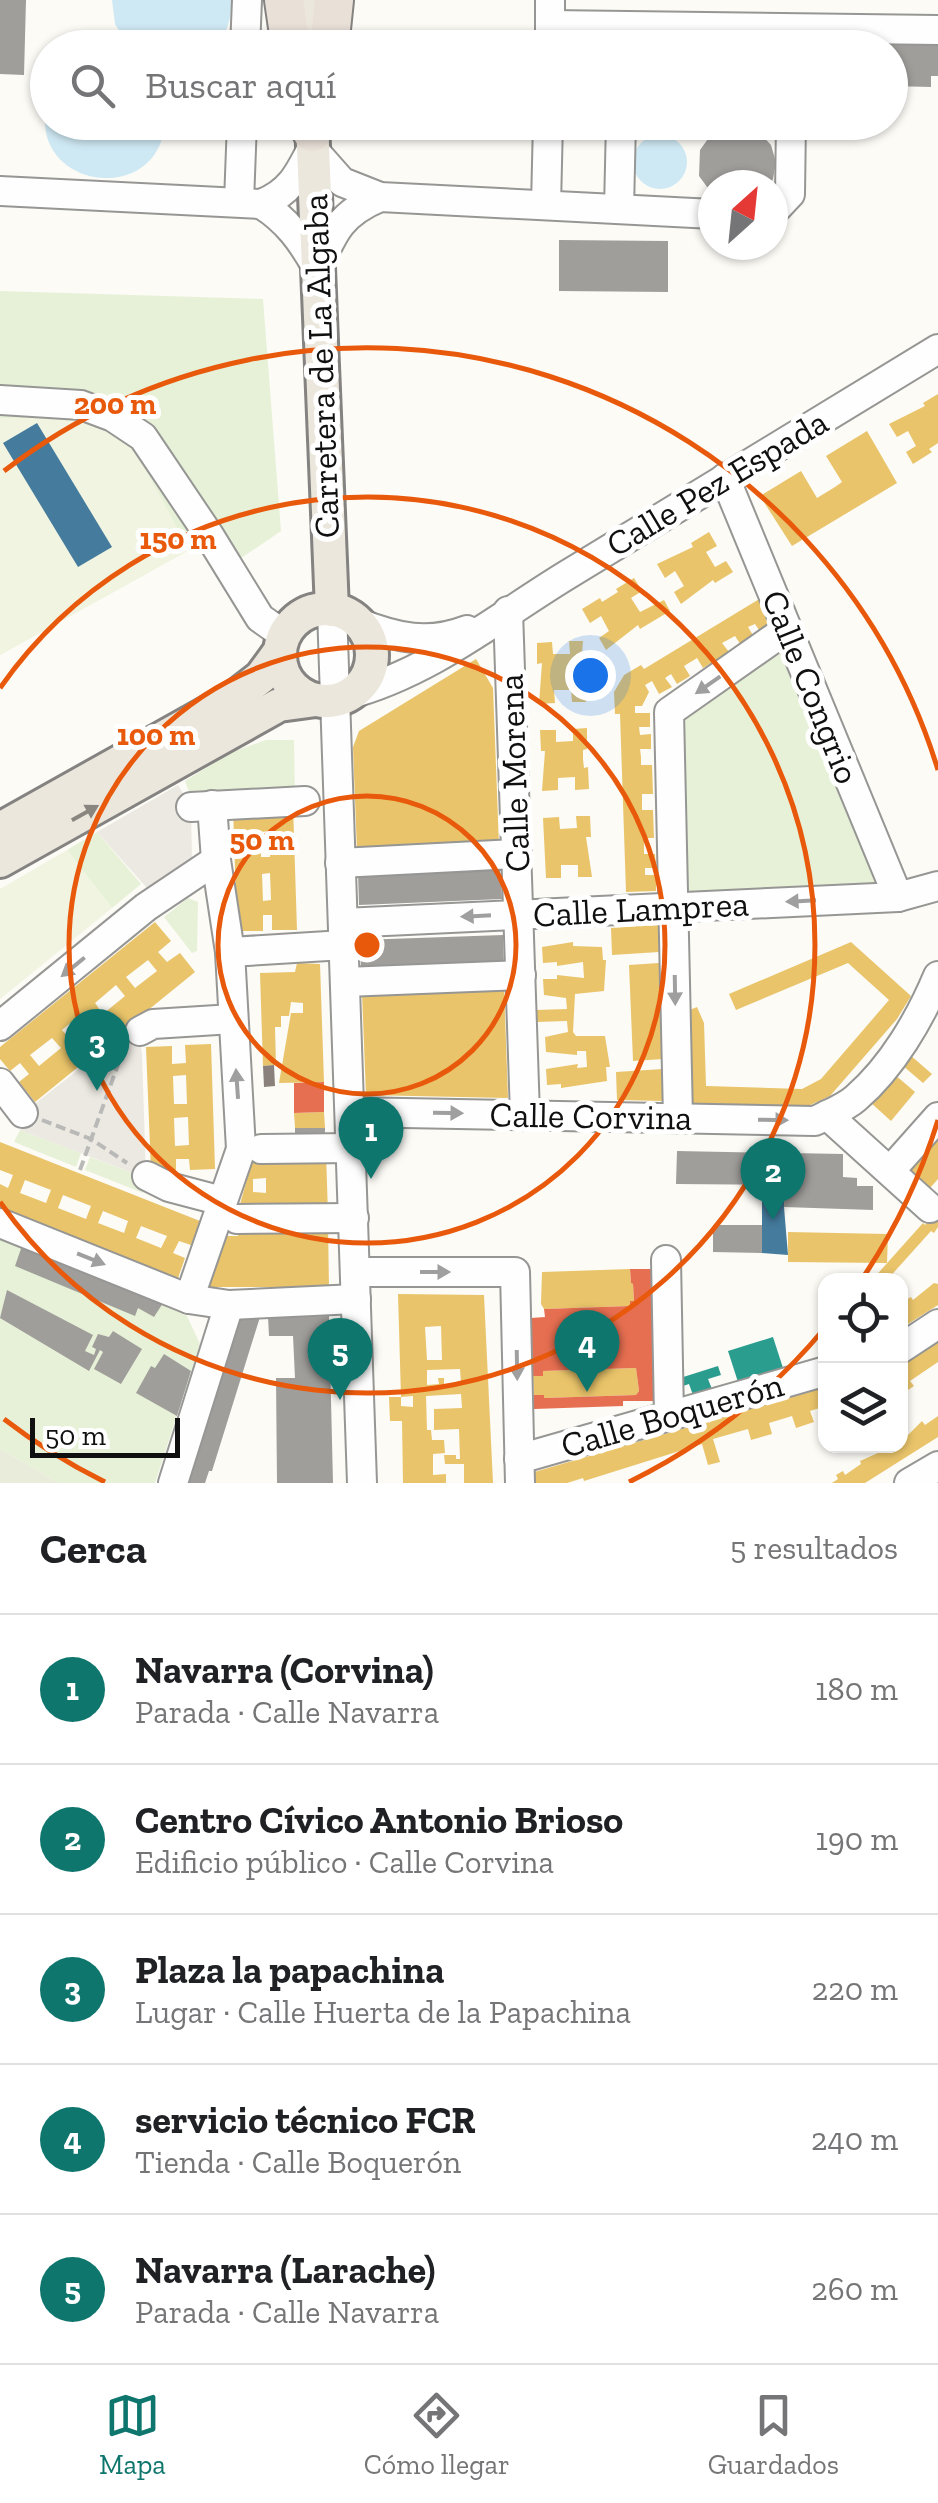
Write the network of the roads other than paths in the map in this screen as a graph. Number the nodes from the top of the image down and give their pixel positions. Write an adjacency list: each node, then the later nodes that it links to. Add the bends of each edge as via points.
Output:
1 (247, 0): 6 (street)
2 (284, 0): 7 (highway)
3 (307, 0): 8 (main road)
4 (334, 0): 9 (highway)
5 (550, 24): 10 (street)
6 (246, 30)
7 (288, 30)
8 (308, 30)
9 (331, 30)
10 (584, 30)
11 (938, 30): 12 (street)
12 (908, 32)
13 (244, 140): 23 (street)
14 (309, 140): 23 (street, via 298,177 286,191)
15 (312, 140): 27 (main road, Carretera de La Algaba)
16 (318, 140): 22 (street, via 342,182)
17 (548, 140): 24 (street)
18 (621, 140): 25 (street)
19 (791, 140): 21 (street)
20 (0, 191): 23 (street)
21 (788, 196)
22 (380, 197): 24 (street); 27 (street, via 338,224)
23 (250, 203): 27 (street, via 279,215)
24 (546, 205): 25 (street)
25 (619, 209): 26 (street)
26 (698, 213)
27 (317, 268): 31 (main road, Carretera de La Algaba)
28 (938, 349): 30 (street, Calle Pez Espada)
29 (0, 400): 35 (street, via 81,405 143,437 260,618)
30 (724, 478): 32 (street, Calle Pez Espada); 34 (street, Calle Congrio)
31 (329, 546): 33 (main road, Carretera de La Algaba); 35 (main road, via 317,590)
32 (502, 615): 33 (street, Calle Pez Espada, via 440,639 415,640); 36 (street, Calle Pez Espada, via 422,668); 39 (street, Calle Morena)
33 (345, 616): 35 (main road, via 318,610); 36 (main road, via 370,644 370,668 365,679)
34 (787, 629): 44 (street, Calle Congrio); 45 (street, one-way to 45, via 669,712)
35 (287, 635): 36 (main road, via 282,670 292,686); 38 (main road, via 261,676 234,698)
36 (332, 698): 40 (main road, one-way to 36, via 280,705); 42 (street)
37 (305, 801): 41 (street, via 202,806)
38 (0, 829)
39 (517, 854): 42 (street); 46 (street, Calle Morena)
40 (0, 860)
41 (216, 860): 48 (street); 53 (street, one-way to 53, via 146,907)
42 (340, 864): 47 (street)
43 (938, 886): 44 (street, Calle Lamprea)
44 (898, 896): 45 (street, Calle Lamprea, one-way to 45)
45 (674, 907): 46 (street, Calle Lamprea); 60 (street, one-way to 60)
46 (518, 914): 47 (street, Calle Lamprea, one-way to 47); 49 (street, Calle Morena)
47 (343, 934): 48 (street, Calle Lamprea); 51 (street)
48 (230, 952): 52 (street)
49 (520, 975): 51 (street); 58 (street, Calle Morena)
50 (938, 976): 59 (street, via 896,1053 855,1099)
51 (345, 982): 56 (street)
52 (233, 1019): 54 (street); 63 (street, one-way to 52)
53 (0, 1026)
54 (147, 1028)
55 (0, 1083): 57 (street)
56 (351, 1112): 58 (street, Calle Corvina, one-way to 58); 62 (street)
57 (24, 1113)
58 (525, 1115): 60 (street, Calle Corvina)
59 (827, 1115): 60 (street, Calle Corvina, one-way to 59, via 815,1121); 64 (street)
60 (678, 1118)
61 (938, 1118): 64 (street)
62 (352, 1148): 63 (street); 68 (street)
63 (253, 1149): 67 (street)
64 (890, 1172): 66 (street)
65 (158, 1182): 67 (street)
66 (930, 1208)
67 (227, 1214): 68 (street); 72 (street)
68 (354, 1218): 71 (street)
69 (0, 1223): 72 (street, one-way to 72)
70 (666, 1260): 77 (street)
71 (356, 1285): 73 (street); 79 (street, one-way to 79, via 515,1272); 81 (street)
72 (188, 1299): 73 (street)
73 (229, 1305): 80 (street)
74 (938, 1324): 75 (street)
75 (908, 1344)
76 (818, 1365): 77 (street, Calle Boquerón)
77 (669, 1416): 79 (street, Calle Boquerón)
78 (938, 1466): 82 (street)
79 (519, 1471)
80 (173, 1483)
81 (362, 1483)
82 (910, 1483)

